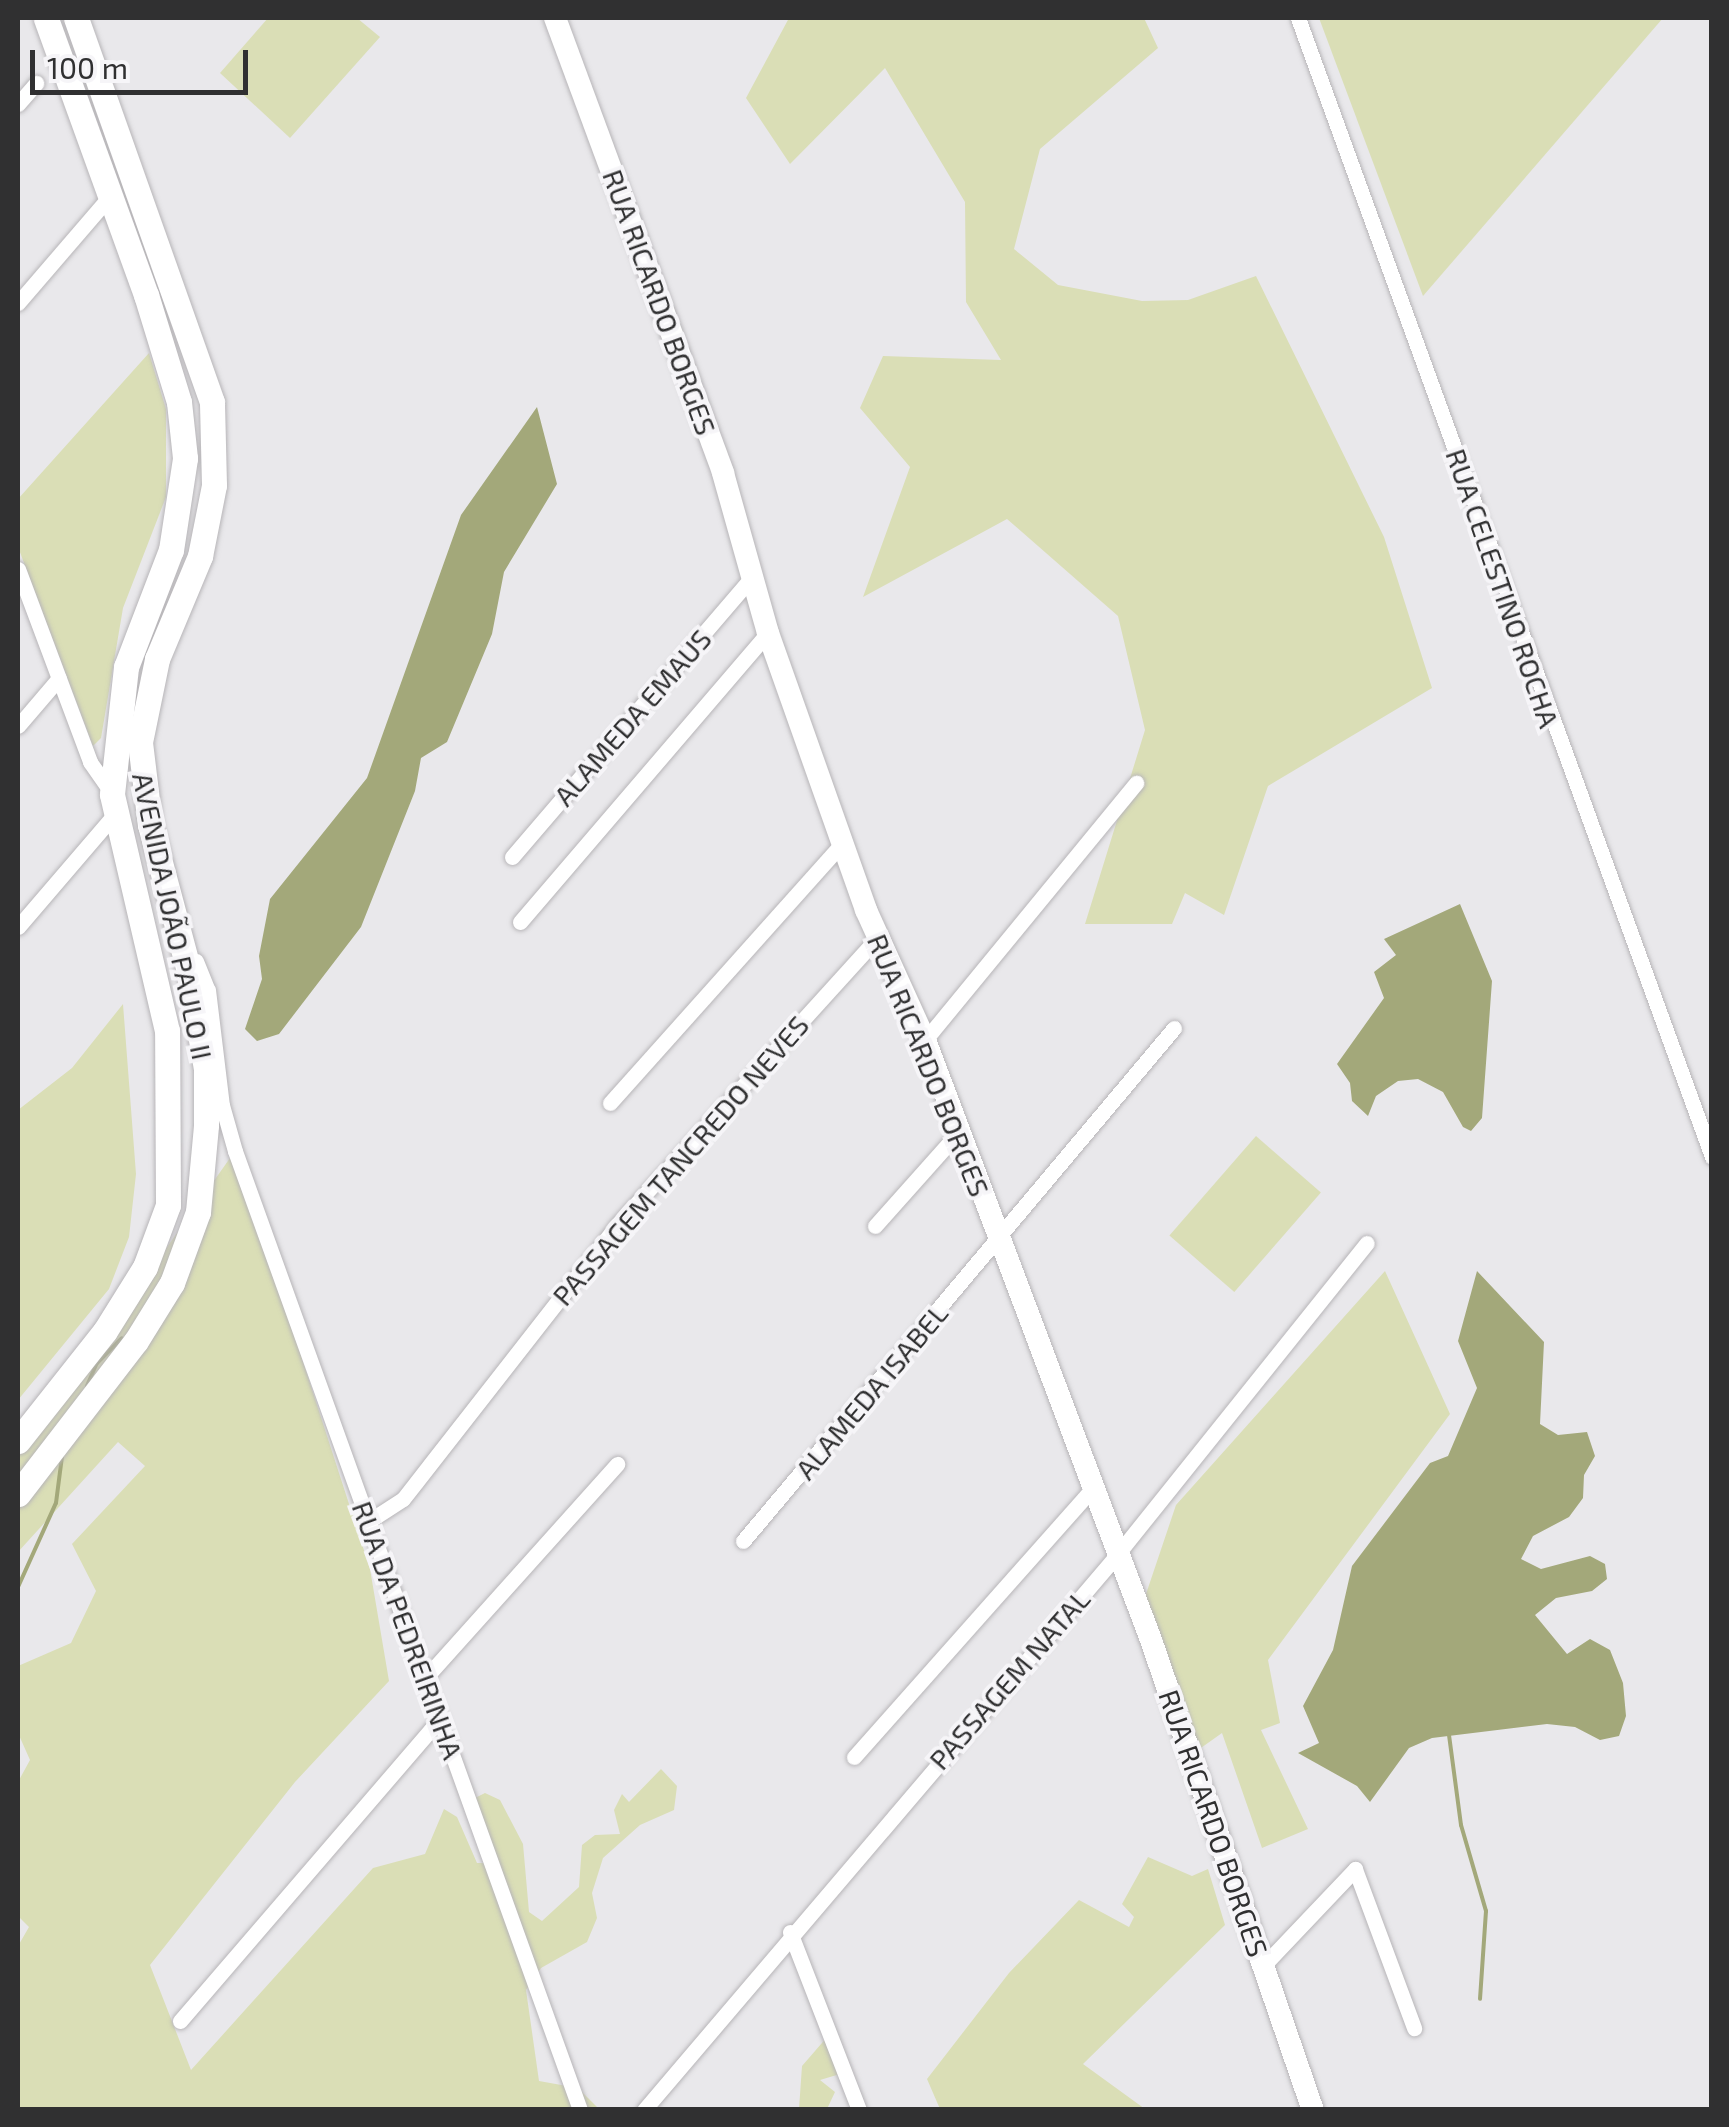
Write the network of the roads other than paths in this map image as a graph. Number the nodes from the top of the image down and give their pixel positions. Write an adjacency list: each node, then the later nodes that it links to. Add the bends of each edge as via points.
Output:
1 (46, 18): 7 (main road, AVENIDA JOÃO PAULO II)
2 (555, 18): 10 (street, RUA RICARDO BORGES, via 723,473)
3 (1298, 18): 26 (street, RUA CELESTINO ROCHA)
4 (84, 22): 21 (main road, AVENIDA JOÃO PAULO II, via 212,402 214,485 200,556 157,659 140,742 150,825)
5 (36, 83): 6 (street)
6 (18, 104)
7 (110, 195): 8 (street); 15 (main road, AVENIDA JOÃO PAULO II, via 179,402 186,458 171,550 126,667)
8 (18, 304)
9 (18, 569): 12 (street)
10 (751, 578): 11 (street, RUA RICARDO BORGES); 17 (street, ALAMEDA EMAUS)
11 (768, 633): 16 (street, RUA RICARDO BORGES); 18 (street)
12 (60, 678): 13 (street); 15 (street)
13 (18, 726)
14 (1136, 784): 23 (street)
15 (113, 805): 19 (street); 30 (main road, AVENIDA JOÃO PAULO II, via 166,1031 168,1204 145,1267)
16 (843, 842): 20 (street, RUA RICARDO BORGES); 24 (street)
17 (512, 856)
18 (520, 922)
19 (18, 927)
20 (878, 937): 23 (street, RUA RICARDO BORGES); 34 (street, PASSAGEM TANCREDO NEVES, via 616,1226 403,1499)
21 (184, 940): 33 (main road, AVENIDA JOÃO PAULO II, via 206,1068 198,1212 172,1283); 34 (street, RUA DA PEDREIRINHA, via 208,990 222,1105 235,1151)
22 (1174, 1028): 28 (street, ALAMEDA ISABEL)
23 (925, 1040): 25 (street, RUA RICARDO BORGES)
24 (610, 1103)
25 (958, 1133): 27 (street); 28 (street, RUA RICARDO BORGES)
26 (1712, 1157)
27 (874, 1226)
28 (999, 1241): 32 (street, RUA RICARDO BORGES); 35 (street, ALAMEDA ISABEL)
29 (1366, 1243): 36 (street, PASSAGEM NATAL)
30 (18, 1441)
31 (617, 1464): 37 (street)
32 (1091, 1490): 36 (street, RUA RICARDO BORGES); 39 (street)
33 (18, 1494)
34 (369, 1522): 37 (street, RUA DA PEDREIRINHA)
35 (744, 1541)
36 (1116, 1556): 40 (street, PASSAGEM NATAL); 41 (street, RUA RICARDO BORGES)
37 (427, 1676): 38 (street, RUA DA PEDREIRINHA)
38 (440, 1719): 42 (street); 44 (street, RUA DA PEDREIRINHA)
39 (854, 1757)
40 (790, 1932): 45 (street, PASSAGEM NATAL); 46 (street)
41 (1262, 1966): 43 (street, via 1354,1868); 47 (street, RUA RICARDO BORGES)
42 (180, 2021)
43 (1414, 2028)
44 (580, 2110)
45 (644, 2110)
46 (859, 2110)
47 (1313, 2110)

